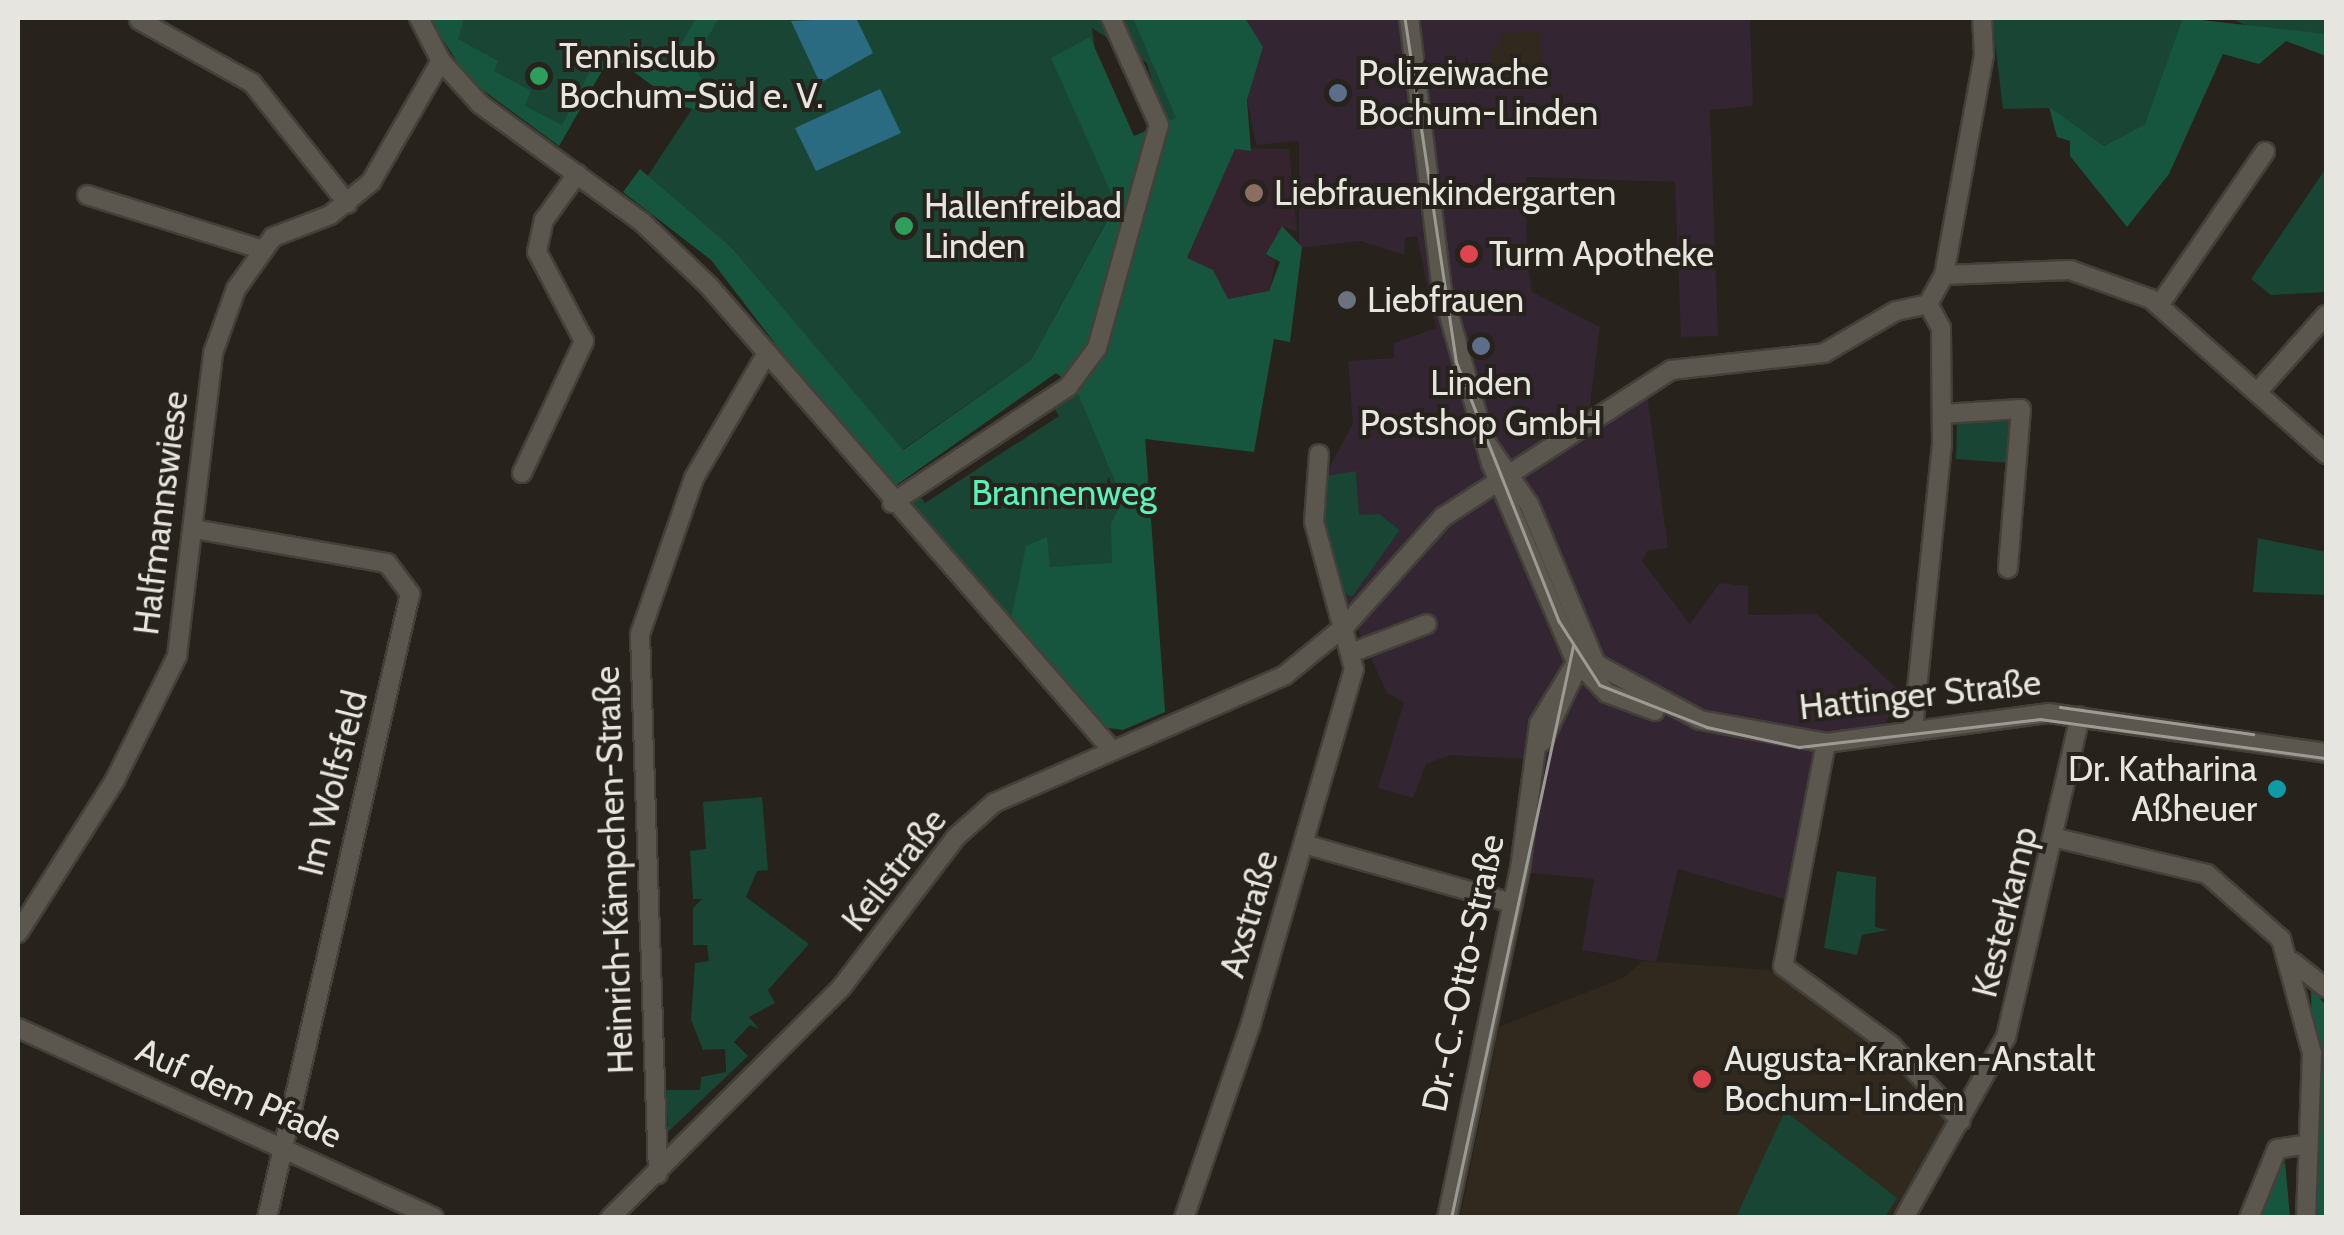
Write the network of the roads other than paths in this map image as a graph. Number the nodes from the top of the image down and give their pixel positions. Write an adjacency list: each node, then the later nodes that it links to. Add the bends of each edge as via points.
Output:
1 (419, 18): 6 (street)
2 (1110, 18): 23 (street, via 1159,125 1097,348 1068,387)
3 (1409, 18): 22 (street, Hattinger Straße, via 1442,290 1486,444)
4 (1982, 18): 12 (street, via 1984,55)
5 (139, 20): 10 (street, via 252,83)
6 (440, 61): 8 (street, via 480,104); 10 (street, via 378,172)
7 (2265, 152): 14 (street)
8 (576, 174): 16 (street, via 679,255); 21 (street, via 544,220 537,248 584,341)
9 (86, 194): 11 (street)
10 (348, 204): 11 (street)
11 (260, 250): 24 (street, Halfmannswiese, via 218,331)
12 (1944, 276): 13 (street); 14 (street, via 2070,270)
13 (1928, 304): 18 (street, via 1940,324); 22 (street, Keilstraße, via 1896,311 1824,354 1684,364)
14 (2160, 304): 17 (street)
15 (2326, 315): 17 (street)
16 (767, 353): 23 (street); 49 (street, Heinrich-Kämpchen-Straße, via 688,492 640,634)
17 (2260, 389): 20 (street)
18 (1942, 414): 25 (street, via 2021,409); 34 (street)
19 (1319, 454): 26 (street, via 1314,522)
20 (2326, 454)
21 (522, 472)
22 (1503, 475): 26 (street, Keilstraße, via 1417,540); 29 (street, Hattinger Straße)
23 (892, 503): 37 (street)
24 (194, 529): 42 (street, Halfmannswiese, via 174,664 115,780); 48 (street, Im Wolfsfeld, via 387,563 410,594)
25 (2008, 568)
26 (1346, 624): 28 (street, Axstraße); 37 (street, Keilstraße, via 1284,675)
27 (1427, 624): 28 (street)
28 (1351, 652): 40 (street, Axstraße, via 1349,692)
29 (1580, 658): 30 (street, Hattinger Straße); 31 (street, Dr.-C.-Otto-Straße); 33 (street, Hattinger Straße); 35 (street, Dr.-C.-Otto-Straße, via 1539,724)
30 (1607, 693): 31 (street); 33 (street, Hattinger Straße)
31 (1558, 710): 35 (street, Dr.-C.-Otto-Straße)
32 (2080, 716): 34 (street, Hattinger Straße); 38 (street, Hattinger Straße); 39 (street, Kesterkamp)
33 (1700, 720): 36 (street, Hattinger Straße)
34 (1913, 730): 36 (street, Hattinger Straße)
35 (1542, 742): 41 (street, Dr.-C.-Otto-Straße)
36 (1826, 743): 46 (street, via 1781,948 1786,973 1890,1045)
37 (1112, 750): 49 (street, Keilstraße, via 994,803 964,828 860,967)
38 (2326, 753)
39 (2056, 838): 43 (street, via 2216,878 2257,911); 46 (street, Kesterkamp, via 2010,1026)
40 (1304, 844): 41 (street); 53 (street, Axstraße)
41 (1513, 903): 54 (street, Dr.-C.-Otto-Straße)
42 (18, 933)
43 (2293, 962): 44 (street); 47 (street, via 2312,1053)
44 (2326, 988)
45 (18, 1028): 48 (street, Auf dem Pfade)
46 (1961, 1121): 55 (street, Kesterkamp)
47 (2308, 1144): 56 (street, via 2277,1149); 57 (street)
48 (282, 1147): 50 (street, Im Wolfsfeld); 51 (street, Auf dem Pfade)
49 (658, 1174): 52 (street, Keilstraße)
50 (267, 1218)
51 (434, 1218)
52 (610, 1218)
53 (1184, 1218)
54 (1447, 1218)
55 (1904, 1218)
56 (2249, 1218)
57 (2306, 1218)

